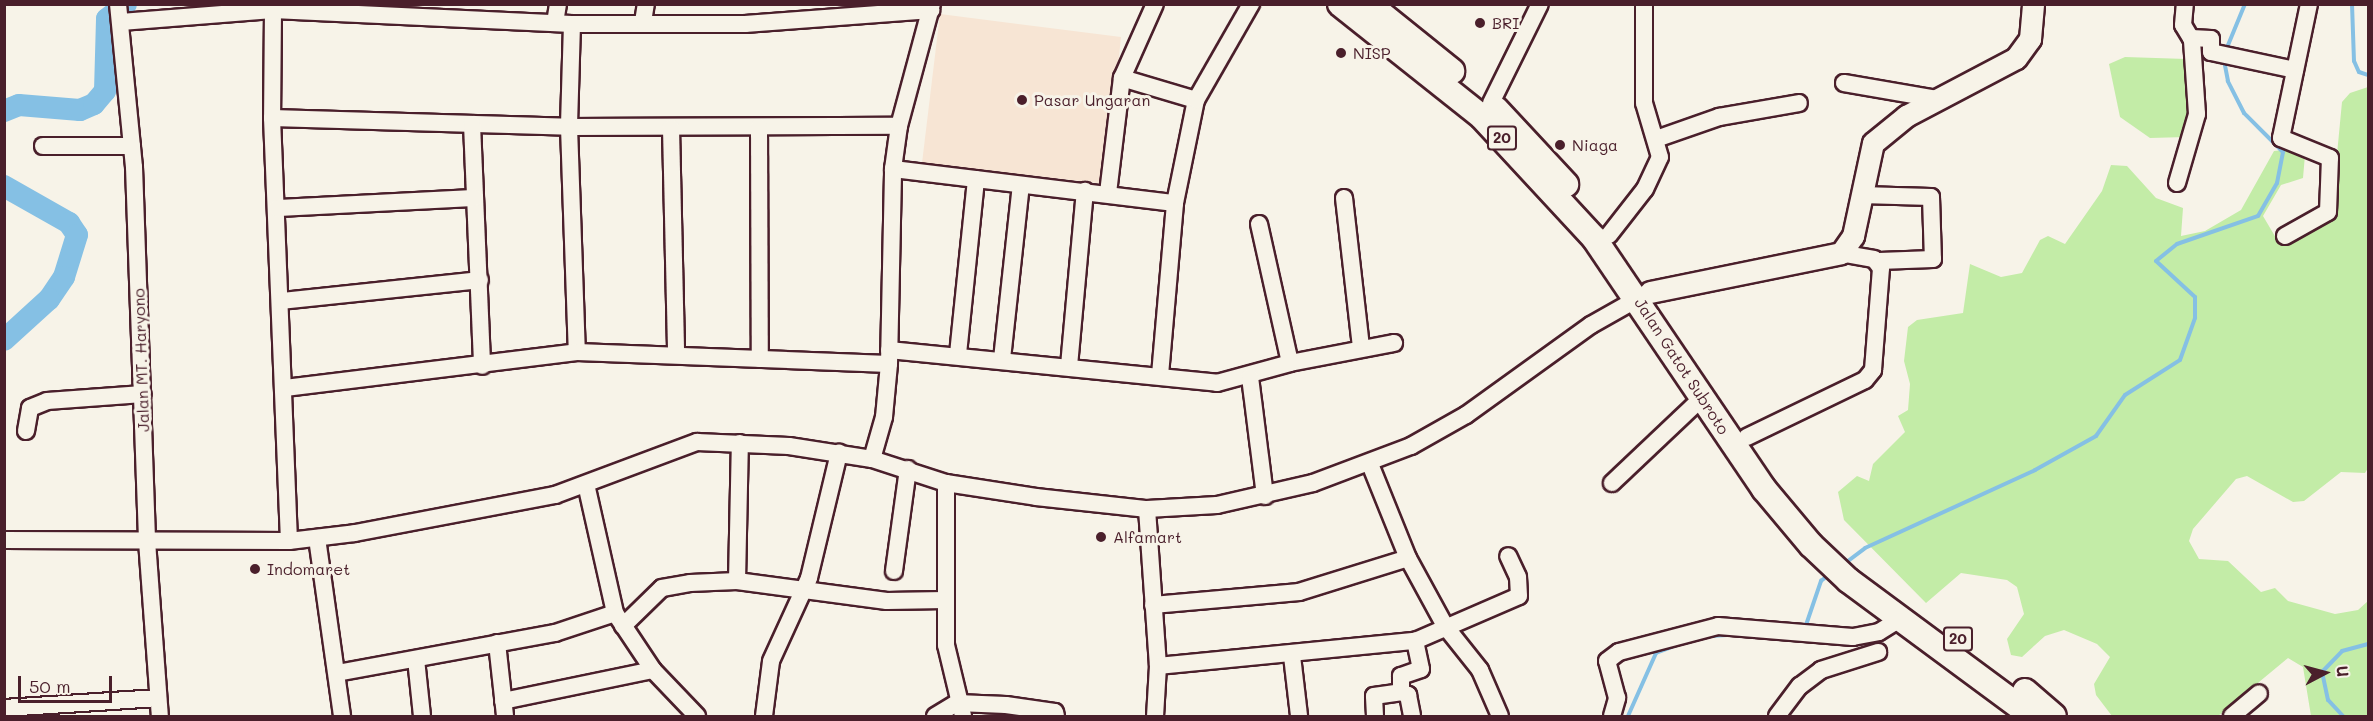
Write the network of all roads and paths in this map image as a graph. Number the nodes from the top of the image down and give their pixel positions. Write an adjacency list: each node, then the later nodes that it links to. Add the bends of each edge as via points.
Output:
1 (558, 4): 18 (street)
2 (646, 4): 17 (street)
3 (1155, 4): 22 (street)
4 (1251, 4): 25 (street)
5 (1340, 4): 54 (highway, Jalan Gatot Subroto / 20, via 1482,117)
6 (1369, 4): 26 (highway, Jalan Gatot Subroto / 20)
7 (1540, 4): 26 (street)
8 (1644, 4): 34 (street, via 1644,103)
9 (2033, 4): 24 (main road, via 2032,29 2025,50 2000,68)
10 (2185, 4): 20 (street, via 2183,25)
11 (2309, 4): 21 (street)
12 (932, 7): 17 (street, via 745,24); 30 (street)
13 (336, 8): 14 (street); 15 (street)
14 (273, 10): 16 (street); 28 (street)
15 (466, 11): 18 (street)
16 (120, 14): 36 (street, Jalan MT. Haryono)
17 (643, 22): 19 (street)
18 (555, 23): 19 (street)
19 (572, 24): 31 (street)
20 (2191, 38): 21 (street, via 2211,39 2211,52); 39 (street, via 2196,125)
21 (2295, 70): 50 (street, via 2281,140 2330,158 2331,178 2327,215)
22 (1122, 78): 25 (street); 42 (street)
23 (1844, 83): 24 (street)
24 (1937, 99): 43 (main road, via 1906,116 1873,144)
25 (1196, 100): 46 (street)
26 (1491, 103): 49 (highway, Jalan Gatot Subroto / 20)
27 (1799, 103): 34 (street, via 1719,117)
28 (272, 118): 29 (street); 47 (street)
29 (472, 124): 31 (street); 44 (street)
30 (899, 126): 32 (street); 37 (street)
31 (569, 127): 33 (street); 58 (street)
32 (759, 127): 33 (street); 62 (street)
33 (671, 128): 59 (street)
34 (1659, 138): 49 (street, via 1660,157 1653,176)
35 (43, 146): 36 (street)
36 (132, 146): 70 (street, Jalan MT. Haryono)
37 (892, 169): 38 (street); 61 (street)
38 (976, 179): 40 (street); 60 (street)
39 (2177, 183)
40 (1021, 185): 41 (street); 63 (street)
41 (1085, 191): 42 (street); 66 (street)
42 (1108, 193): 46 (street)
43 (1861, 195): 51 (main road, via 1853,236); 52 (street, via 1931,197 1933,259)
44 (475, 198): 47 (street); 53 (street)
45 (1344, 198): 57 (street)
46 (1175, 203): 67 (street)
47 (277, 208): 55 (street)
48 (1259, 224): 64 (street)
49 (1609, 235): 54 (highway, Jalan Gatot Subroto / 20)
50 (2285, 236)
51 (1841, 253): 52 (street); 54 (main road)
52 (1879, 261): 73 (street, via 1879,311 1870,375)
53 (480, 280): 55 (street); 65 (street)
54 (1644, 295): 71 (highway, Jalan Gatot Subroto / 20); 73 (highway, Jalan Gatot Subroto / 20); 77 (street, via 1591,325 1448,426)
55 (281, 300): 69 (street)
56 (1394, 343): 57 (street)
57 (1361, 348): 64 (street)
58 (577, 352): 59 (street); 65 (street)
59 (676, 354): 62 (street)
60 (958, 354): 61 (street); 63 (street)
61 (889, 357): 62 (street); 76 (street, via 884,417)
62 (760, 359)
63 (1002, 359): 66 (street)
64 (1290, 363): 68 (street)
65 (482, 366): 69 (street)
66 (1069, 366): 67 (street)
67 (1160, 375): 68 (street, via 1217,383)
68 (1250, 377): 82 (street)
69 (285, 388): 86 (street)
70 (143, 394): 72 (street, via 47,401 30,408); 87 (street, Jalan MT. Haryono)
71 (1702, 398): 80 (street); 90 (highway, Jalan Gatot Subroto / 20, via 1788,521)
72 (26, 431)
73 (1746, 437): 90 (highway, Jalan Gatot Subroto / 20)
74 (740, 443): 75 (street); 81 (street, via 687,443); 92 (street)
75 (839, 453): 76 (street); 93 (street, via 821,540)
76 (872, 459): 78 (street)
77 (1370, 464): 82 (street); 89 (street)
78 (908, 469): 79 (street); 91 (street)
79 (946, 483): 83 (street); 94 (street)
80 (1611, 483)
81 (586, 484): 84 (street, via 520,503); 97 (street)
82 (1265, 496): 83 (street, via 1205,507)
83 (1147, 509): 95 (street)
84 (316, 538): 86 (street); 106 (street)
85 (4, 540): 87 (street)
86 (289, 541): 87 (street)
87 (147, 542): 109 (street, Jalan MT. Haryono)
88 (1508, 556): 98 (street, via 1518,578 1520,595)
89 (1408, 558): 95 (street, via 1299,592); 98 (street)
90 (1844, 567): 96 (highway, Jalan Gatot Subroto / 20); 128 (highway, Jalan Gatot Subroto / 20, via 1966,644)
91 (894, 571)
92 (737, 581): 93 (street); 97 (street, via 662,588)
93 (804, 591): 94 (street, via 887,601); 117 (street, via 771,661)
94 (945, 600): 112 (street, via 947,664)
95 (1153, 605): 104 (street)
96 (1901, 618): 125 (street, via 1868,635 1718,626 1619,652 1607,661 1617,698); 127 (highway, Jalan Gatot Subroto / 20)
97 (619, 619): 100 (street); 105 (street)
98 (1444, 626): 99 (street); 124 (street, via 1480,670)
99 (1415, 641): 102 (street); 107 (street, via 1421,669 1401,676)
100 (497, 643): 103 (street); 111 (street)
101 (1878, 652): 126 (street, via 1821,670 1800,686)
102 (1292, 656): 104 (street); 121 (street)
103 (416, 659): 106 (street); 115 (street)
104 (1158, 666): 120 (street)
105 (653, 670): 111 (street); 116 (street)
106 (337, 673): 114 (street)
107 (1401, 692): 122 (street, via 1374,696); 123 (street, via 1407,695)
108 (2259, 693): 129 (street)
109 (158, 698): 110 (street); 113 (street, Jalan MT. Haryono)
110 (4, 708)
111 (504, 709)
112 (960, 710): 118 (street); 119 (street, via 1006,705 1054,712)
113 (160, 717)
114 (342, 717)
115 (422, 717)
116 (697, 717)
117 (764, 717)
118 (935, 717)
119 (1056, 717)
120 (1155, 717)
121 (1299, 717)
122 (1375, 717)
123 (1412, 717)
124 (1500, 717)
125 (1612, 717)
126 (1778, 717)
127 (2032, 717)
128 (2054, 717)
129 (2232, 717)

